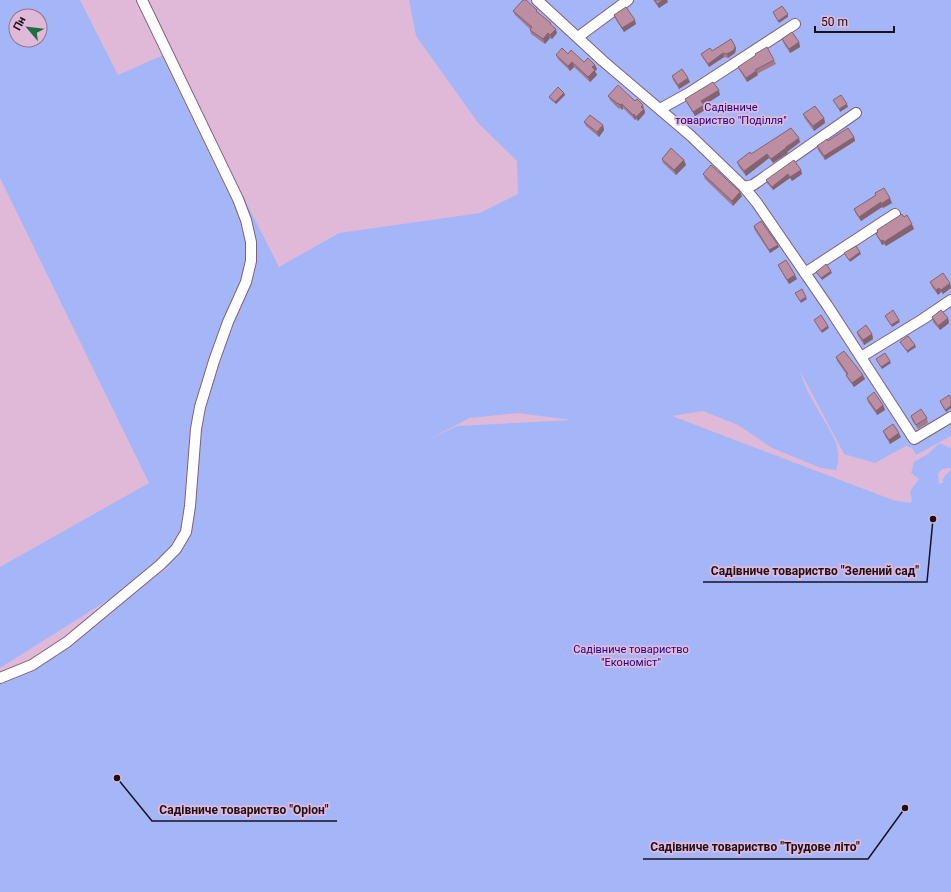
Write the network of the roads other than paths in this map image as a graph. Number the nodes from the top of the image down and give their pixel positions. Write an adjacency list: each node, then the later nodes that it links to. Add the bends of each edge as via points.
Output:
1 (142, 0): 14 (street, via 244,214 251,242 251,261 246,282 223,335 202,399 196,428 186,532 176,549 67,642 32,665)
2 (537, 0): 5 (street)
3 (628, 0): 5 (street)
4 (795, 24): 6 (street)
5 (578, 37): 6 (street)
6 (660, 109): 8 (street)
7 (856, 112): 8 (street, via 753,185)
8 (744, 187): 10 (street)
9 (895, 214): 10 (street)
10 (805, 273): 12 (street)
11 (951, 300): 12 (street)
12 (861, 357): 13 (street, via 914,438)
13 (951, 417)
14 (0, 678)

